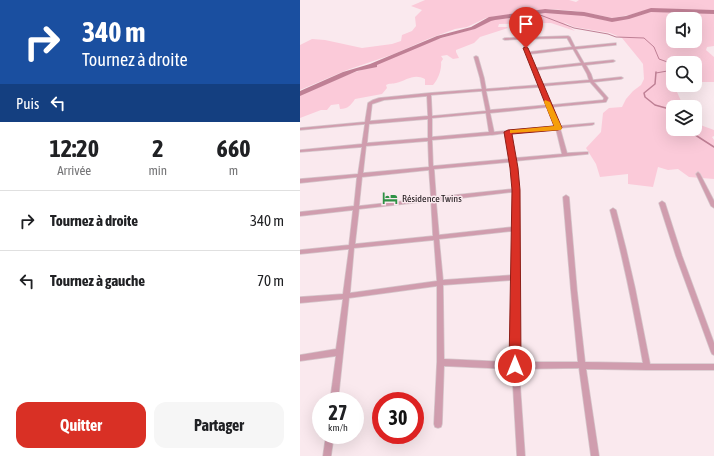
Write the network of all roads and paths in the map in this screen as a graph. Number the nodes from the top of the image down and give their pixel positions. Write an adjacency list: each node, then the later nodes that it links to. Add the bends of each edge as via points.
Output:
1 (522, 38): 2 (street); 4 (street, via 566,36); 5 (street)
2 (505, 39)
3 (615, 44): 4 (street)
4 (575, 48): 5 (street); 8 (street)
5 (528, 52): 9 (street)
6 (476, 57): 13 (street)
7 (613, 61): 8 (street)
8 (582, 64): 9 (street); 11 (street)
9 (535, 69): 12 (street)
10 (622, 78): 11 (street)
11 (592, 81): 12 (street); 15 (street, via 605,100)
12 (541, 86): 13 (street); 15 (street)
13 (483, 90): 14 (street); 16 (street)
14 (429, 94): 17 (street); 18 (street, via 373,101 370,104)
15 (549, 106): 16 (street); 20 (street)
16 (489, 111): 17 (street); 23 (street)
17 (431, 116): 18 (street); 25 (street)
18 (369, 121): 21 (street); 26 (street)
19 (592, 124): 20 (street)
20 (558, 128): 22 (street); 29 (street)
21 (301, 129): 24 (street)
22 (508, 132): 23 (street); 30 (street)
23 (492, 134): 25 (street)
24 (300, 135)
25 (431, 140): 26 (street); 31 (street)
26 (365, 145): 27 (street); 32 (street)
27 (300, 151)
28 (586, 153): 29 (street)
29 (566, 154): 30 (street)
30 (513, 160): 31 (street); 35 (street)
31 (431, 168): 32 (street); 37 (street)
32 (360, 174): 34 (street); 40 (street)
33 (698, 174): 39 (street)
34 (300, 180)
35 (516, 190): 37 (street); 43 (street)
36 (566, 198): 55 (street)
37 (434, 200): 40 (street); 44 (street)
38 (662, 203): 52 (street)
39 (714, 206)
40 (357, 207): 42 (street); 45 (street)
41 (613, 210): 57 (street, via 634,294)
42 (300, 214)
43 (515, 229): 44 (street); 47 (street)
44 (437, 236): 45 (street); 48 (street)
45 (352, 246): 46 (street); 49 (street)
46 (300, 252)
47 (514, 277): 48 (street); 56 (street)
48 (440, 283): 49 (street); 54 (street)
49 (346, 296): 50 (street); 51 (street)
50 (300, 300)
51 (340, 352): 53 (street); 59 (street)
52 (714, 352)
53 (300, 358)
54 (441, 362): 56 (street); 60 (street)
55 (582, 365): 56 (street); 57 (street); 64 (street)
56 (515, 366): 63 (street)
57 (647, 367): 58 (street)
58 (714, 367)
59 (335, 392)
60 (438, 424)
61 (329, 444): 62 (street)
62 (327, 456)
63 (521, 456)
64 (595, 456)

